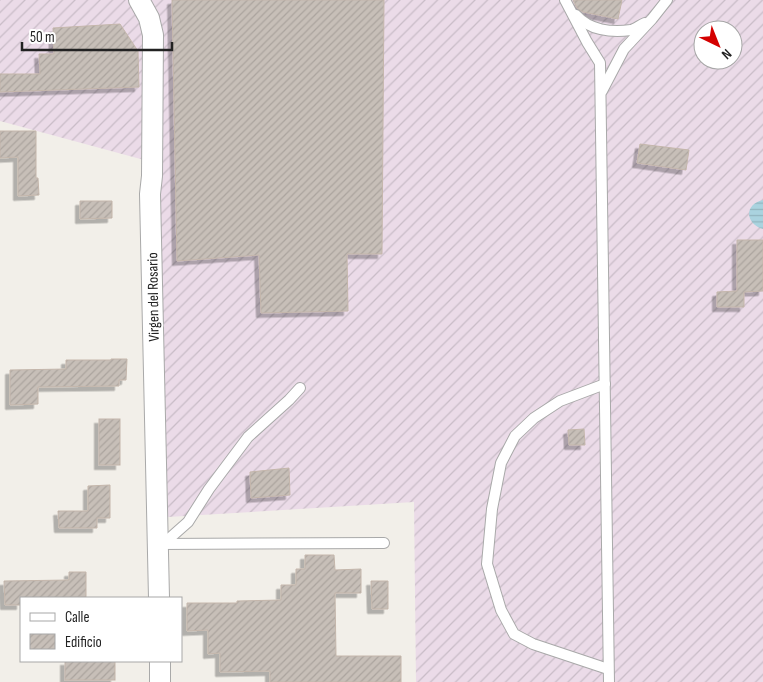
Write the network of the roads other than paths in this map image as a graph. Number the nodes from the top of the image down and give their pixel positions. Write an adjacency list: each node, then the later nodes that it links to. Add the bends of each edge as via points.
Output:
1 (139, 0): 9 (street, Virgen del Rosario, via 150,18 153,35 150,194)
2 (566, 0): 4 (lane, via 577,17 605,31 632,30); 5 (lane, via 600,63)
3 (666, 0): 4 (lane)
4 (652, 19): 5 (lane, via 624,49)
5 (601, 95): 6 (lane)
6 (605, 384): 12 (lane); 12 (lane, via 560,401 534,418 515,436 499,472 487,564 501,610 514,634 533,644)
7 (300, 388): 9 (lane, via 248,437 188,522)
8 (384, 543): 9 (lane)
9 (160, 544): 10 (street, Virgen del Rosario)
10 (159, 597)
11 (160, 662): 13 (street)
12 (608, 669): 14 (lane)
13 (160, 682)
14 (608, 682)

